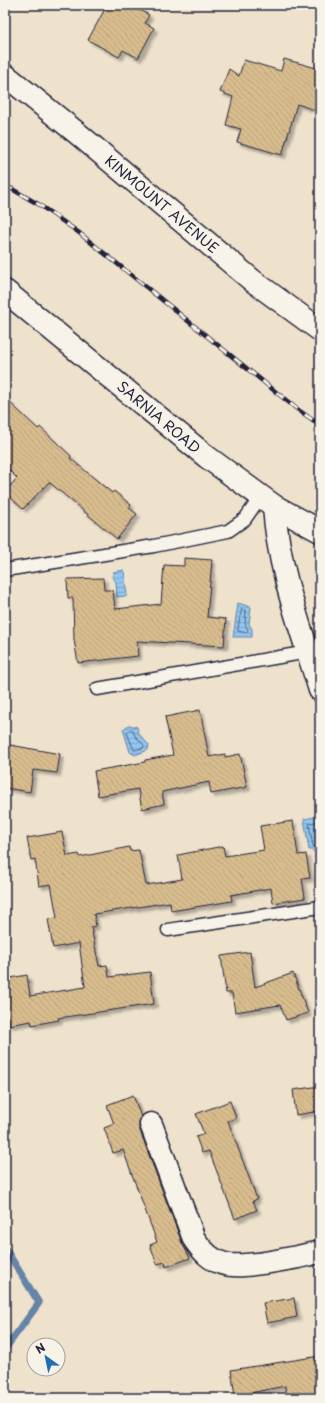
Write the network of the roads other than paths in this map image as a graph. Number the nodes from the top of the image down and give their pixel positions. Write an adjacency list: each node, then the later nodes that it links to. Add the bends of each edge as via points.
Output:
1 (5, 75): 3 (street, KINMOUNT AVENUE, via 78,133 253,281)
2 (5, 291): 4 (street, SARNIA ROAD, via 207,457)
3 (320, 330)
4 (268, 501): 5 (street, SARNIA ROAD); 6 (lane, via 228,530 154,546); 7 (street, via 282,567)
5 (320, 531)
6 (5, 570)
7 (308, 652): 8 (lane); 9 (street)
8 (97, 689)
9 (320, 690)
10 (320, 907): 11 (lane)
11 (168, 930)
12 (151, 1124): 13 (street, via 194,1239 210,1258 225,1264 240,1265)
13 (320, 1252)

